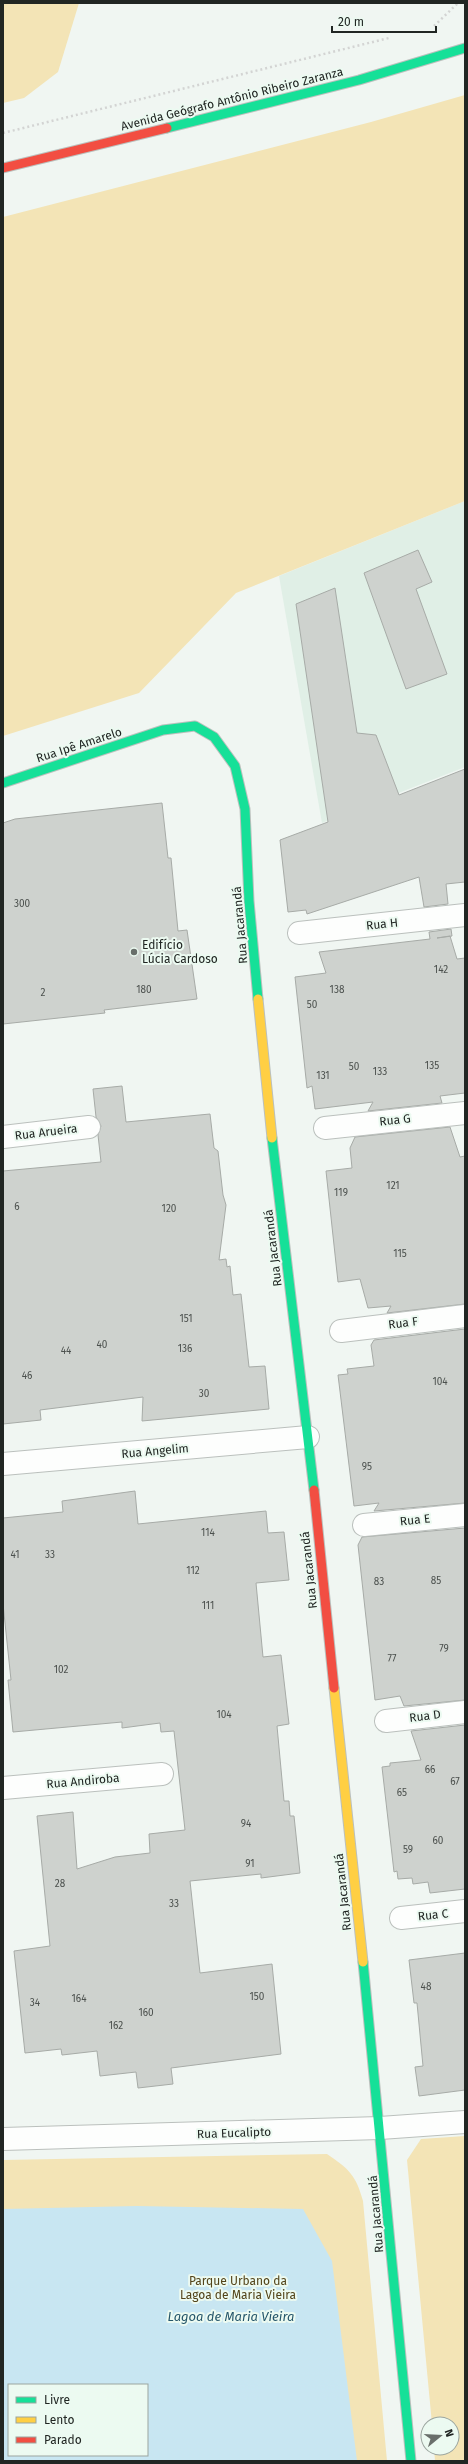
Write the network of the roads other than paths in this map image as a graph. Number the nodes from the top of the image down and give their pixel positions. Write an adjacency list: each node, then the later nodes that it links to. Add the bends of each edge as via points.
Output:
1 (465, 48): 2 (street, Avenida Geógrafo Antônio Ribeiro Zaranza, via 359,80)
2 (3, 168)
3 (163, 730): 4 (street, Rua Ipê Amarelo); 13 (street, Rua Jacarandá, via 195,726 214,736 235,766 245,809 264,1070)
4 (3, 783)
5 (465, 915): 6 (street, Rua H)
6 (299, 933)
7 (465, 1113): 9 (street, Rua G)
8 (89, 1127): 10 (street, Rua Arueira)
9 (325, 1128)
10 (3, 1137)
11 (465, 1316): 12 (street, Rua F)
12 (341, 1331)
13 (308, 1437): 14 (street, Rua Angelim); 24 (street, Rua Jacarandá)
14 (3, 1464)
15 (465, 1515): 16 (street, Rua E)
16 (364, 1526)
17 (465, 1712): 18 (street, Rua D)
18 (386, 1721)
19 (162, 1774): 20 (street, Rua Andiroba)
20 (3, 1788)
21 (465, 1911): 22 (street, Rua C)
22 (401, 1918)
23 (465, 2122): 24 (street, Rua Eucalipto)
24 (380, 2128): 25 (street, Rua Eucalipto); 26 (street, Rua Jacarandá)
25 (3, 2139)
26 (411, 2461)

